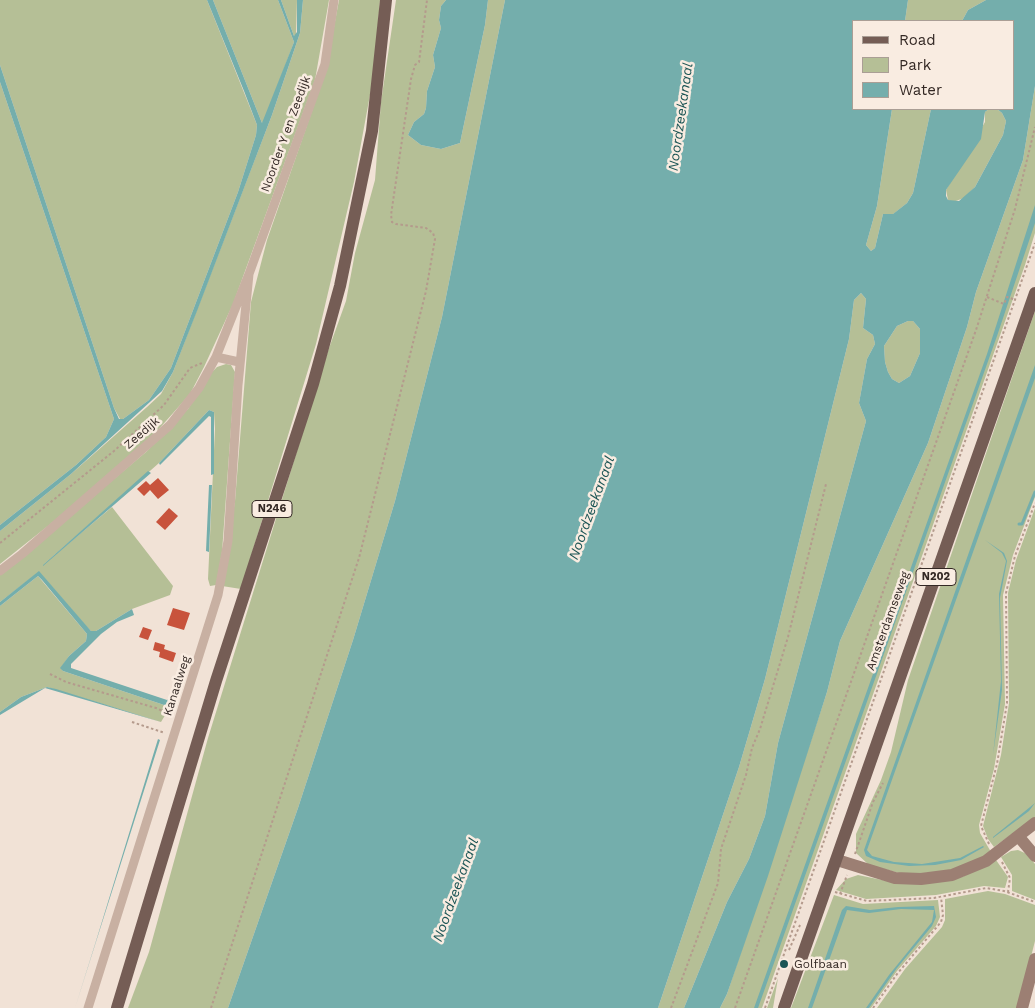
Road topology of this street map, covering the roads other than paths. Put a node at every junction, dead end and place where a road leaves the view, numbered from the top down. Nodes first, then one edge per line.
1 (334, 0) edge
2 (386, 0) edge
3 (249, 274) junction
4 (1035, 293) edge
5 (216, 357) junction
6 (239, 362) junction
7 (0, 571) edge
8 (1035, 823) edge
9 (1018, 837) junction
10 (1035, 856) edge
11 (837, 860) junction
12 (1035, 959) edge
13 (88, 1008) edge
14 (117, 1008) edge
15 (784, 1008) edge
16 (1022, 1008) edge

1 - 3 street, Noorder Y en Zeedijk
2 - 14 main road, N246
3 - 5 street, Zeedijk
3 - 6 street, Kanaalweg
4 - 11 main road, N202
5 - 6 street
5 - 7 street, Zeedijk
6 - 13 street, Kanaalweg
8 - 9 street
9 - 10 street
9 - 11 street
11 - 15 main road, N202
12 - 16 street

